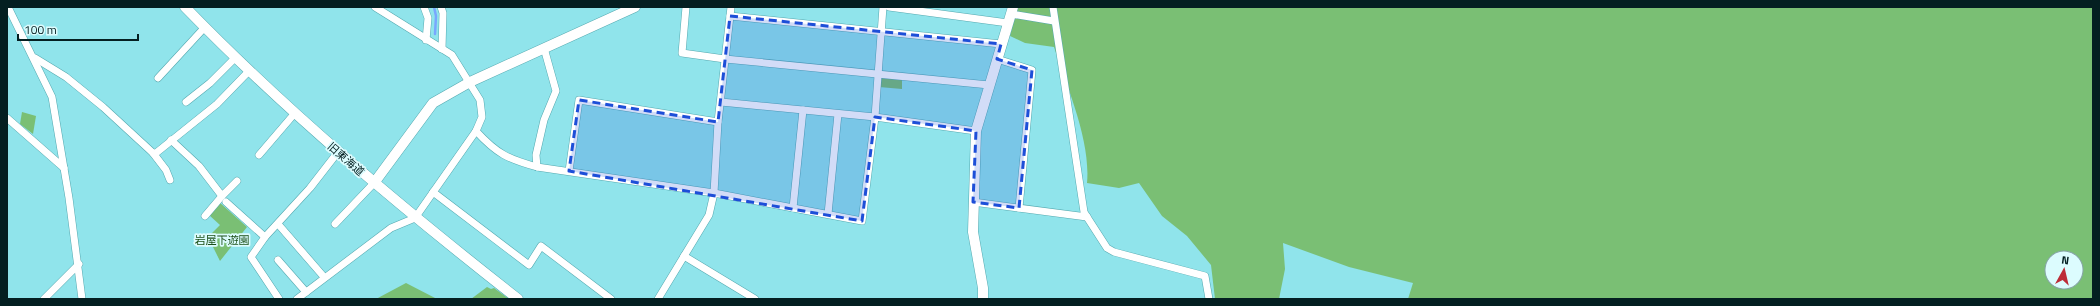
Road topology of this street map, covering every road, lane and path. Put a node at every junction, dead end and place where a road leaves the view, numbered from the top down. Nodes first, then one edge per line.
1 (8, 7) edge
2 (185, 7) edge
3 (375, 7) edge
4 (424, 7) edge
5 (441, 7) edge
6 (635, 7) edge
7 (686, 7) edge
8 (731, 7) edge
9 (883, 7) edge
10 (889, 7) edge
11 (1053, 7) edge
12 (1011, 15) edge
13 (730, 16) junction
14 (1054, 21) junction
15 (204, 27) junction
16 (882, 31) junction
17 (426, 40) junction
18 (1001, 44) junction
19 (544, 48) junction
20 (442, 49) junction
21 (236, 57) junction
22 (35, 58) junction
23 (725, 59) junction
24 (997, 59) junction
25 (250, 70) junction
26 (878, 74) junction
27 (158, 78) dead end
28 (470, 82) junction
29 (989, 85) junction
30 (186, 102) dead end
31 (721, 102) junction
32 (803, 110) junction
33 (295, 113) junction
34 (838, 114) junction
35 (875, 117) junction
36 (7, 118) edge
37 (718, 122) junction
38 (476, 131) junction
39 (976, 131) junction
40 (171, 140) junction
41 (338, 152) junction
42 (153, 153) junction
43 (259, 155) dead end
44 (538, 167) junction
45 (64, 168) junction
46 (569, 171) junction
47 (170, 180) dead end
48 (236, 181) dead end
49 (374, 182) junction
50 (433, 192) junction
51 (714, 193) junction
52 (224, 199) junction
53 (973, 202) junction
54 (793, 208) junction
55 (1019, 208) junction
56 (828, 214) junction
57 (205, 216) dead end
58 (1087, 217) junction
59 (415, 218) junction
60 (278, 224) junction
61 (335, 224) dead end
62 (265, 237) junction
63 (684, 256) junction
64 (278, 260) dead end
65 (79, 264) junction
66 (324, 277) junction
67 (306, 292) junction
68 (44, 299) edge
69 (82, 299) edge
70 (278, 299) edge
71 (297, 299) edge
72 (518, 299) edge
73 (611, 299) edge
74 (658, 299) edge
75 (755, 299) edge
76 (984, 299) edge
77 (1209, 299) edge

1 - 22 street
2 - 15 street, 旧東海道
3 - 17 street
4 - 17 street
5 - 20 street
6 - 19 street
7 - 23 street
8 - 13 street
9 - 16 street
10 - 12 street
11 - 14 street
12 - 14 street
12 - 18 street
13 - 16 street
13 - 23 street
14 - 58 street
15 - 21 street, 旧東海道
15 - 27 street
16 - 18 street
16 - 26 street
17 - 20 street
18 - 24 street
19 - 28 street
19 - 44 street
20 - 28 street
21 - 25 street, 旧東海道
21 - 30 street
22 - 42 street
22 - 45 street
23 - 26 street
23 - 31 street
24 - 29 street
24 - 55 street
25 - 33 street, 旧東海道
25 - 40 street
26 - 29 street
26 - 35 street
28 - 38 street
28 - 49 street
29 - 39 street
31 - 32 street
31 - 37 street
32 - 34 street
32 - 54 street
33 - 41 street, 旧東海道
33 - 43 street
34 - 35 street
34 - 56 street
35 - 39 street
35 - 56 street
36 - 45 street
37 - 46 street
37 - 51 street
38 - 44 street
38 - 50 street
39 - 53 street
40 - 42 street
40 - 52 street
41 - 49 street, 旧東海道
41 - 60 street
42 - 47 street
44 - 46 street
45 - 65 street
46 - 51 street
48 - 52 street
49 - 59 street, 旧東海道
49 - 61 street
50 - 59 street
50 - 73 street
51 - 54 street
51 - 63 street
52 - 57 street
52 - 62 street
53 - 55 street
53 - 76 street
54 - 56 street
55 - 58 street
58 - 77 street
59 - 66 street
59 - 72 street, 旧東海道
60 - 62 street
60 - 66 street
62 - 70 street
63 - 74 street
63 - 75 street
64 - 67 street
65 - 68 street
65 - 69 street
66 - 67 street
67 - 71 street

